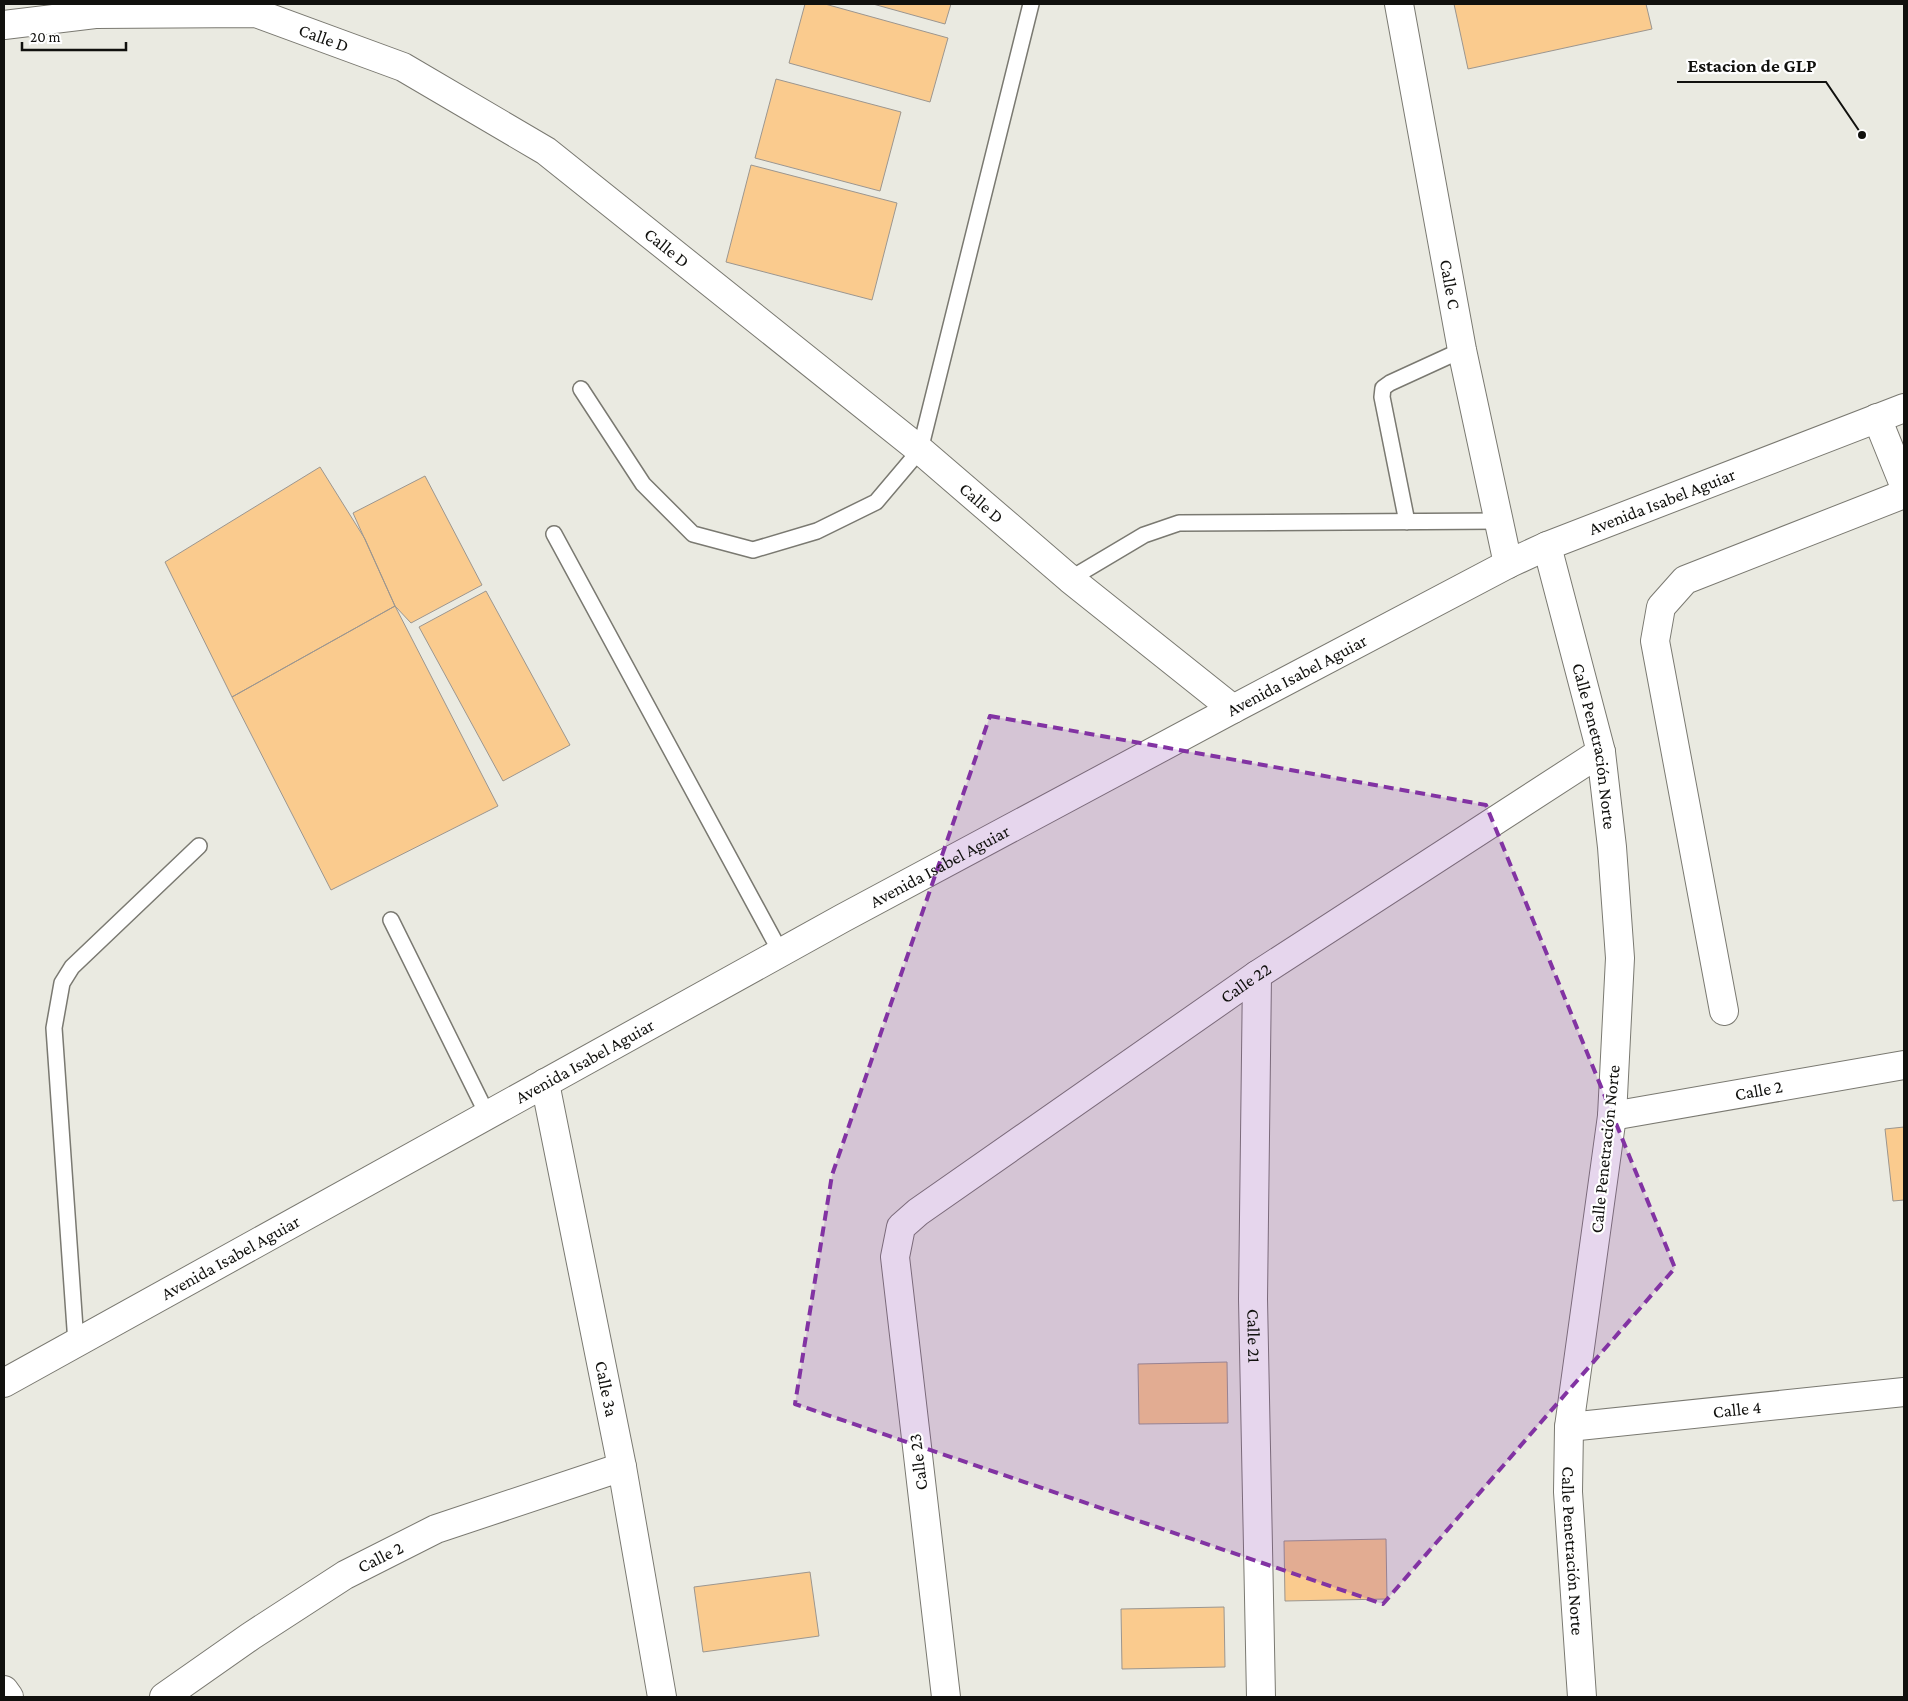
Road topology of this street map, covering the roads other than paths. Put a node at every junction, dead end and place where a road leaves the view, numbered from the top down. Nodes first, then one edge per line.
1 (1031, 4) edge
2 (1399, 4) edge
3 (257, 8) edge
4 (4, 25) edge
5 (1462, 350) junction
6 (581, 389) dead end
7 (1904, 408) edge
8 (1877, 418) junction
9 (920, 450) junction
10 (1904, 485) edge
11 (1904, 494) edge
12 (1407, 522) junction
13 (1499, 522) junction
14 (554, 534) dead end
15 (1546, 546) junction
16 (1508, 564) junction
17 (1070, 578) junction
18 (1233, 709) junction
19 (1601, 752) junction
20 (199, 846) dead end
21 (391, 920) dead end
22 (781, 953) junction
23 (1256, 975) junction
24 (1724, 1011) dead end
25 (1904, 1065) edge
26 (545, 1083) junction
27 (487, 1114) junction
28 (1612, 1116) junction
29 (900, 1227) joint
30 (76, 1343) junction
31 (4, 1383) edge
32 (1904, 1392) edge
33 (1569, 1427) junction
34 (622, 1468) junction
35 (4, 1690) edge
36 (9, 1697) edge
37 (164, 1697) edge
38 (662, 1697) edge
39 (946, 1697) edge
40 (1261, 1697) edge
41 (1582, 1697) edge

1 - 9 lane
2 - 5 street, Calle C
3 - 4 street, Calle D
3 - 9 street, Calle D
5 - 12 lane
5 - 13 street, Calle C
6 - 9 lane
7 - 8 street, Avenida Isabel Aguiar
8 - 10 street
8 - 15 street, Avenida Isabel Aguiar
9 - 17 street, Calle D
11 - 24 street
12 - 13 lane
12 - 17 lane
13 - 16 street, Calle C
14 - 22 lane
15 - 16 street, Avenida Isabel Aguiar
15 - 19 street, Calle Penetración Norte
16 - 18 street, Avenida Isabel Aguiar
17 - 18 street, Calle D
18 - 22 street, Avenida Isabel Aguiar
19 - 23 street, Calle 22
19 - 28 street, Calle Penetración Norte
20 - 30 lane
21 - 27 lane
22 - 26 street, Avenida Isabel Aguiar
23 - 29 street, Calle 22
23 - 40 street, Calle 21
25 - 28 street, Calle 2
26 - 27 street, Avenida Isabel Aguiar
26 - 34 street, Calle 3a
27 - 30 street, Avenida Isabel Aguiar
28 - 33 street, Calle Penetración Norte
29 - 39 street, Calle 23
30 - 31 street, Avenida Isabel Aguiar
32 - 33 street, Calle 4
33 - 41 street, Calle Penetración Norte
34 - 37 street, Calle 2
34 - 38 street, Calle 3a
35 - 36 street

